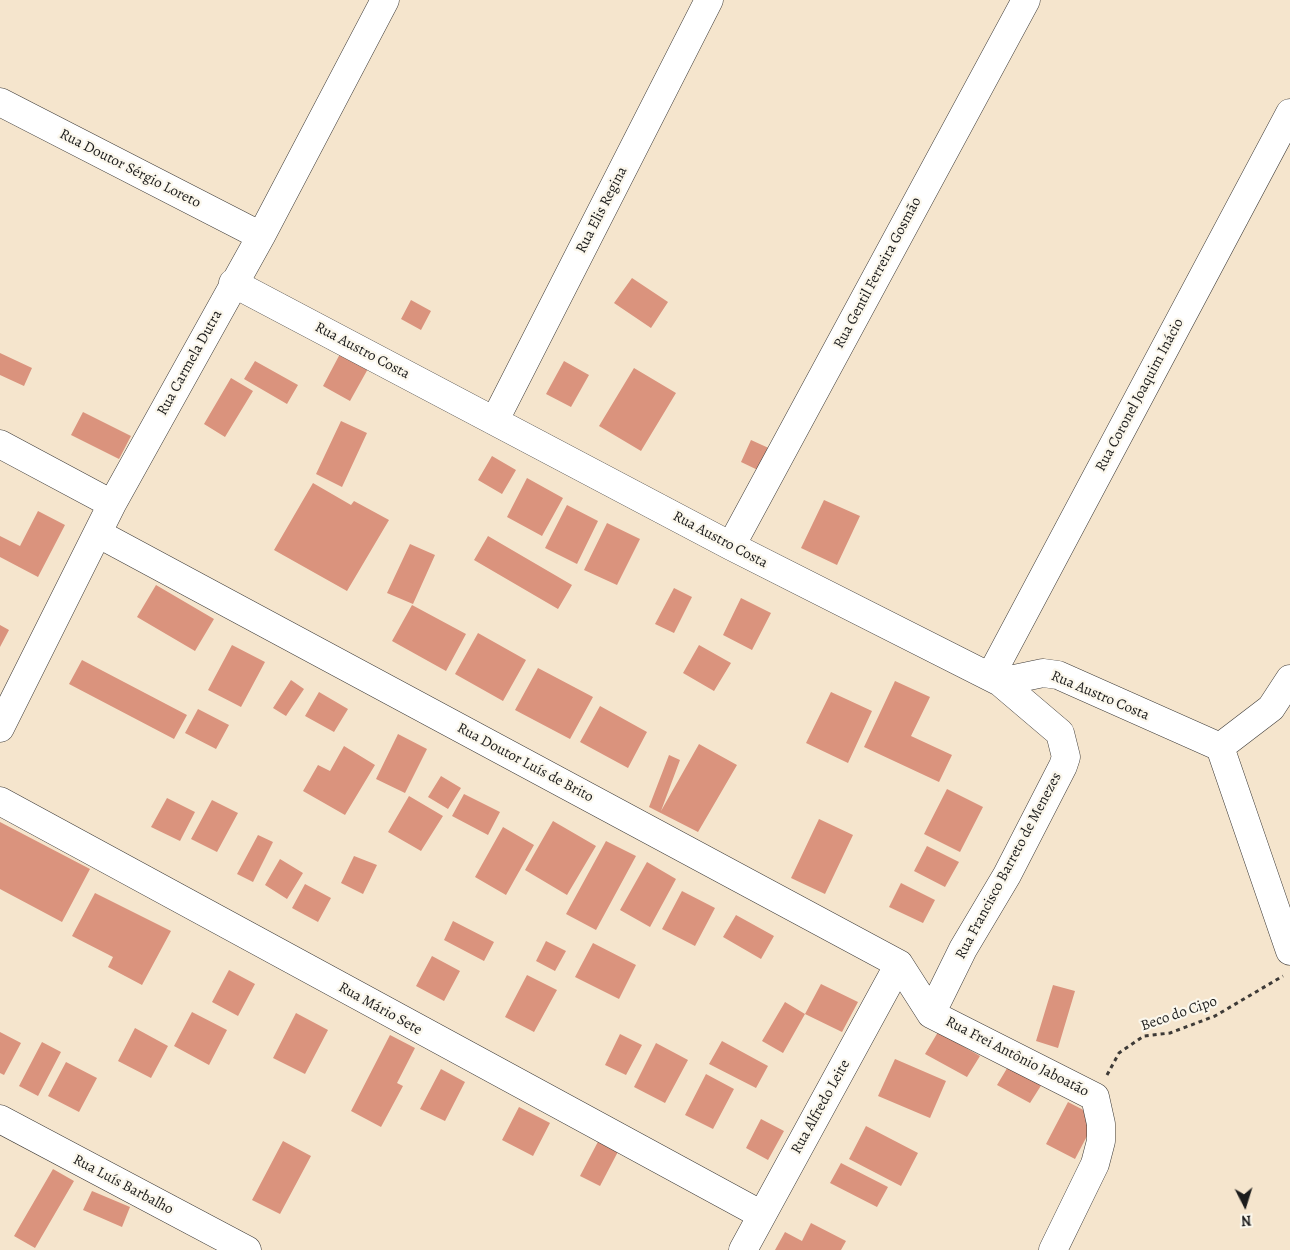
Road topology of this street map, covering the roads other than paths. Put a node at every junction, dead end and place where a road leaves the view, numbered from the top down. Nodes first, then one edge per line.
1 (385, 0) edge
2 (709, 0) edge
3 (1026, 0) edge
4 (0, 102) edge
5 (1290, 112) edge
6 (261, 236) junction
7 (234, 284) junction
8 (495, 420) junction
9 (0, 444) edge
10 (112, 504) junction
11 (99, 534) junction
12 (731, 546) junction
13 (1290, 679) edge
14 (995, 680) junction
15 (0, 728) edge
16 (1220, 747) junction
17 (0, 801) edge
18 (1290, 951) edge
19 (899, 964) junction
20 (932, 1014) junction
21 (0, 1119) edge
22 (762, 1215) junction
23 (247, 1250) edge
24 (743, 1250) edge
25 (1053, 1250) edge

1 - 6 street, Rua Carmela Dutra
2 - 8 street, Rua Elis Regina
3 - 12 street, Rua Gentil Ferreira Gosmão
4 - 6 street, Rua Doutor Sérgio Loreto
5 - 14 street, Rua Coronel Joaquim Inácio
6 - 7 street, Rua Carmela Dutra
7 - 8 street, Rua Austro Costa
7 - 10 street, Rua Carmela Dutra
8 - 12 street, Rua Austro Costa
9 - 10 street
10 - 11 street, Rua Carmela Dutra
11 - 15 street, Rua Carmela Dutra
11 - 19 street, Rua Doutor Luís de Brito
12 - 14 street, Rua Austro Costa
13 - 16 street
14 - 16 street, Rua Austro Costa
14 - 20 street, Rua Francisco Barreto de Menezes
16 - 18 street
17 - 22 street, Rua Mário Sete
19 - 20 street, Rua Doutor Luís de Brito
19 - 22 street, Rua Alfredo Leite
20 - 25 street, Rua Frei Antônio Jaboatão
21 - 23 street, Rua Luís Barbalho
22 - 24 street, Rua Alfredo Leite

